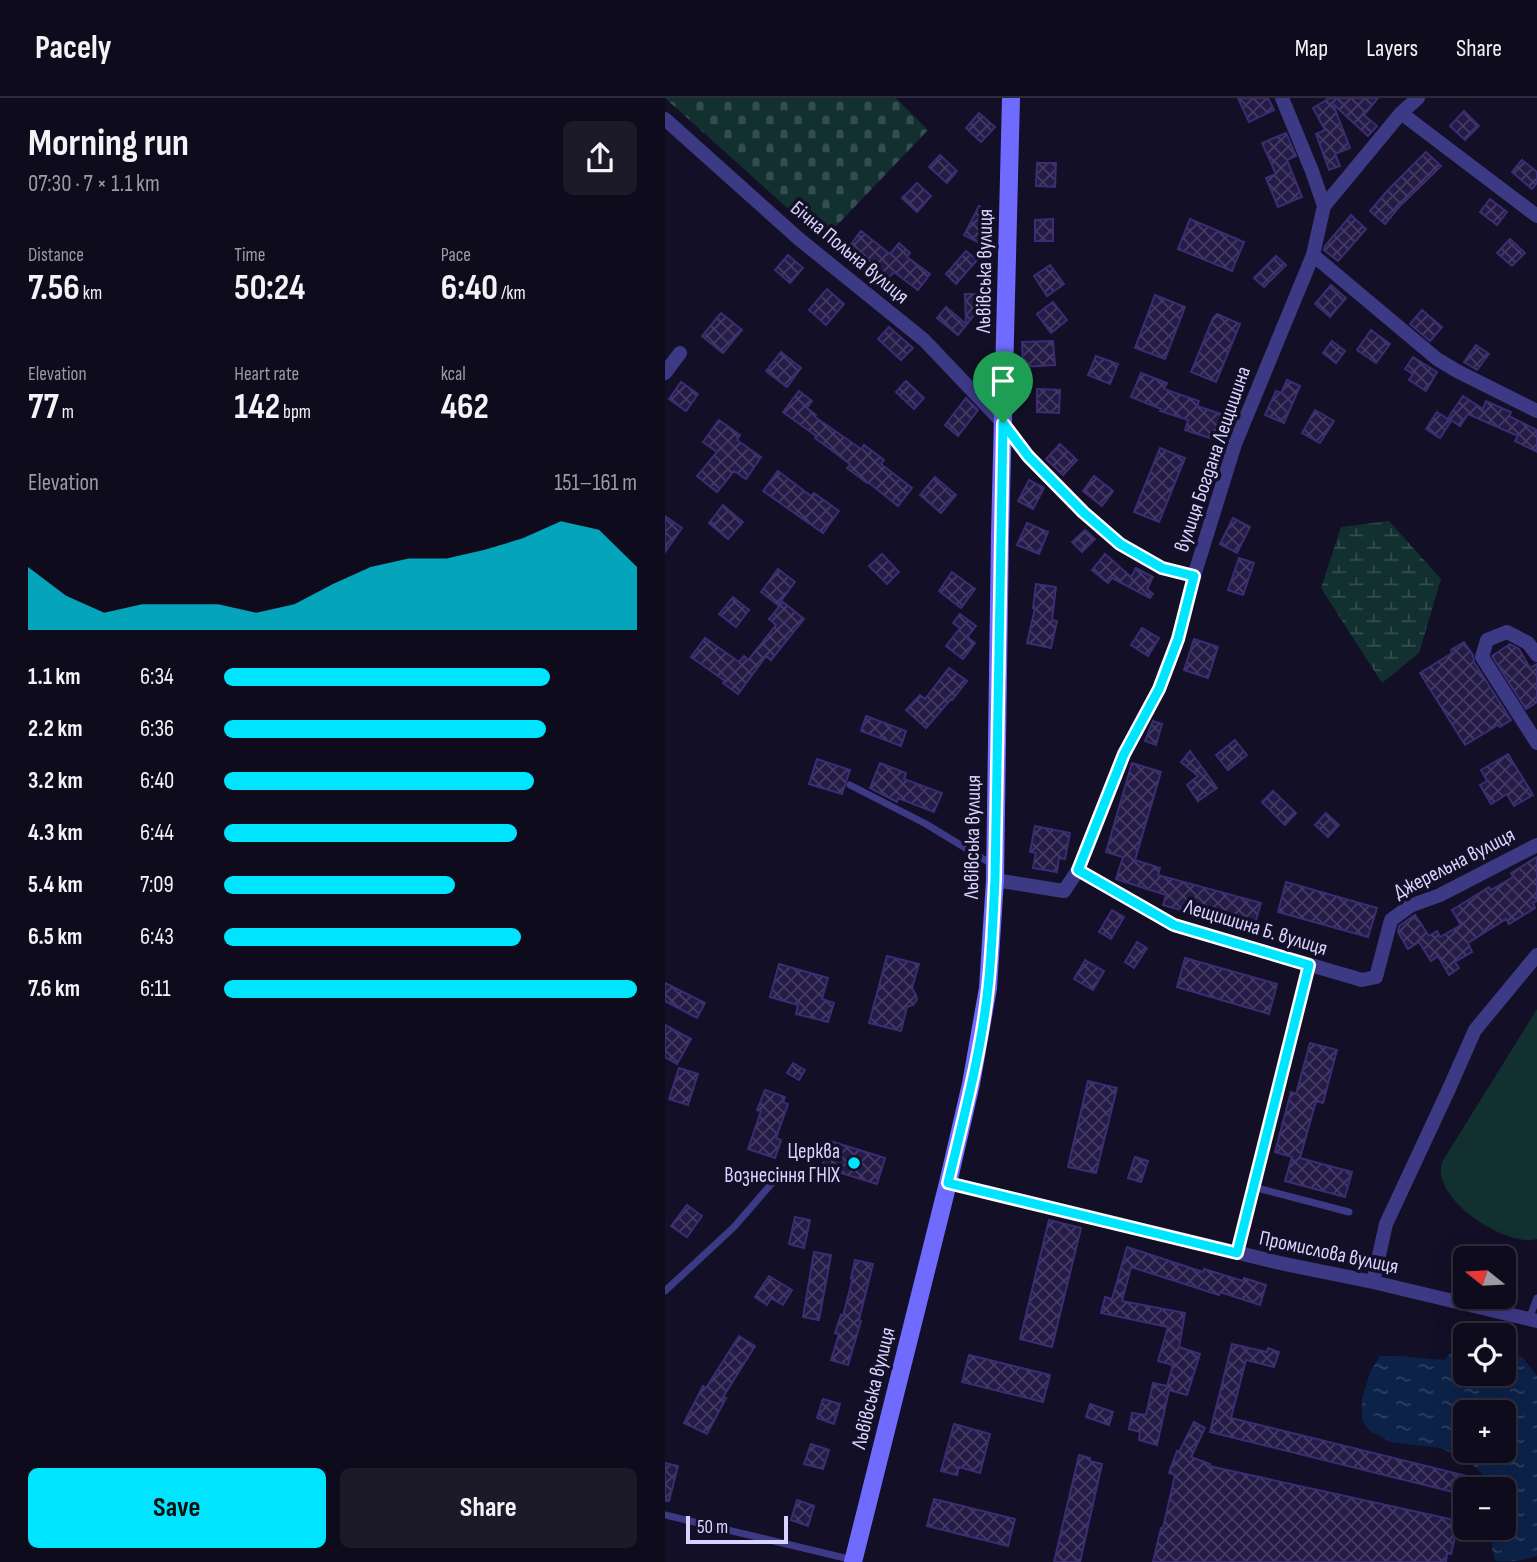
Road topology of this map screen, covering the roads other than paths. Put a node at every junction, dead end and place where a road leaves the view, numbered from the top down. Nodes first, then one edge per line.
1 (1011, 98) edge
2 (1282, 98) edge
3 (1418, 98) edge
4 (1401, 113) junction
5 (665, 119) edge
6 (1324, 206) junction
7 (1537, 216) edge
8 (1313, 255) junction
9 (680, 353) dead end
10 (665, 373) edge
11 (1537, 411) edge
12 (1003, 423) junction
13 (1194, 576) junction
14 (1537, 656) edge
15 (1531, 723) edge
16 (1537, 743) edge
17 (850, 785) dead end
18 (1537, 845) edge
19 (1078, 870) junction
20 (995, 873) junction
21 (1391, 920) joint
22 (1537, 955) edge
23 (1309, 965) junction
24 (779, 1175) dead end
25 (948, 1183) junction
26 (1253, 1187) junction
27 (1349, 1212) dead end
28 (1237, 1253) junction
29 (1373, 1282) junction
30 (665, 1290) edge
31 (1537, 1298) edge
32 (1533, 1320) edge
33 (665, 1516) edge
34 (853, 1561) edge

1 - 12 main road, Львівська вулиця
2 - 6 street
3 - 4 street
4 - 6 street
4 - 7 street
5 - 12 street, Бічна Польна вулиця
6 - 8 street, вулиця Богдана Лещишина
8 - 11 street
8 - 13 street, вулиця Богдана Лещишина
9 - 10 street
12 - 13 street
12 - 20 main road, Львівська вулиця
13 - 19 street, вулиця Богдана Лещишина
14 - 15 street
15 - 16 street
17 - 20 lane
18 - 21 street, Джерельна вулиця
19 - 20 street
19 - 23 street, Лещишина Б. вулиця
20 - 25 main road, Львівська вулиця
21 - 23 street, Лещишина Б. вулиця
22 - 29 street
23 - 26 lane
24 - 30 lane
25 - 28 street, Промислова вулиця
25 - 34 main road, Львівська вулиця
26 - 27 lane
26 - 28 lane
28 - 29 street, Промислова вулиця
29 - 32 street, Промислова вулиця
31 - 32 lane
33 - 34 lane

